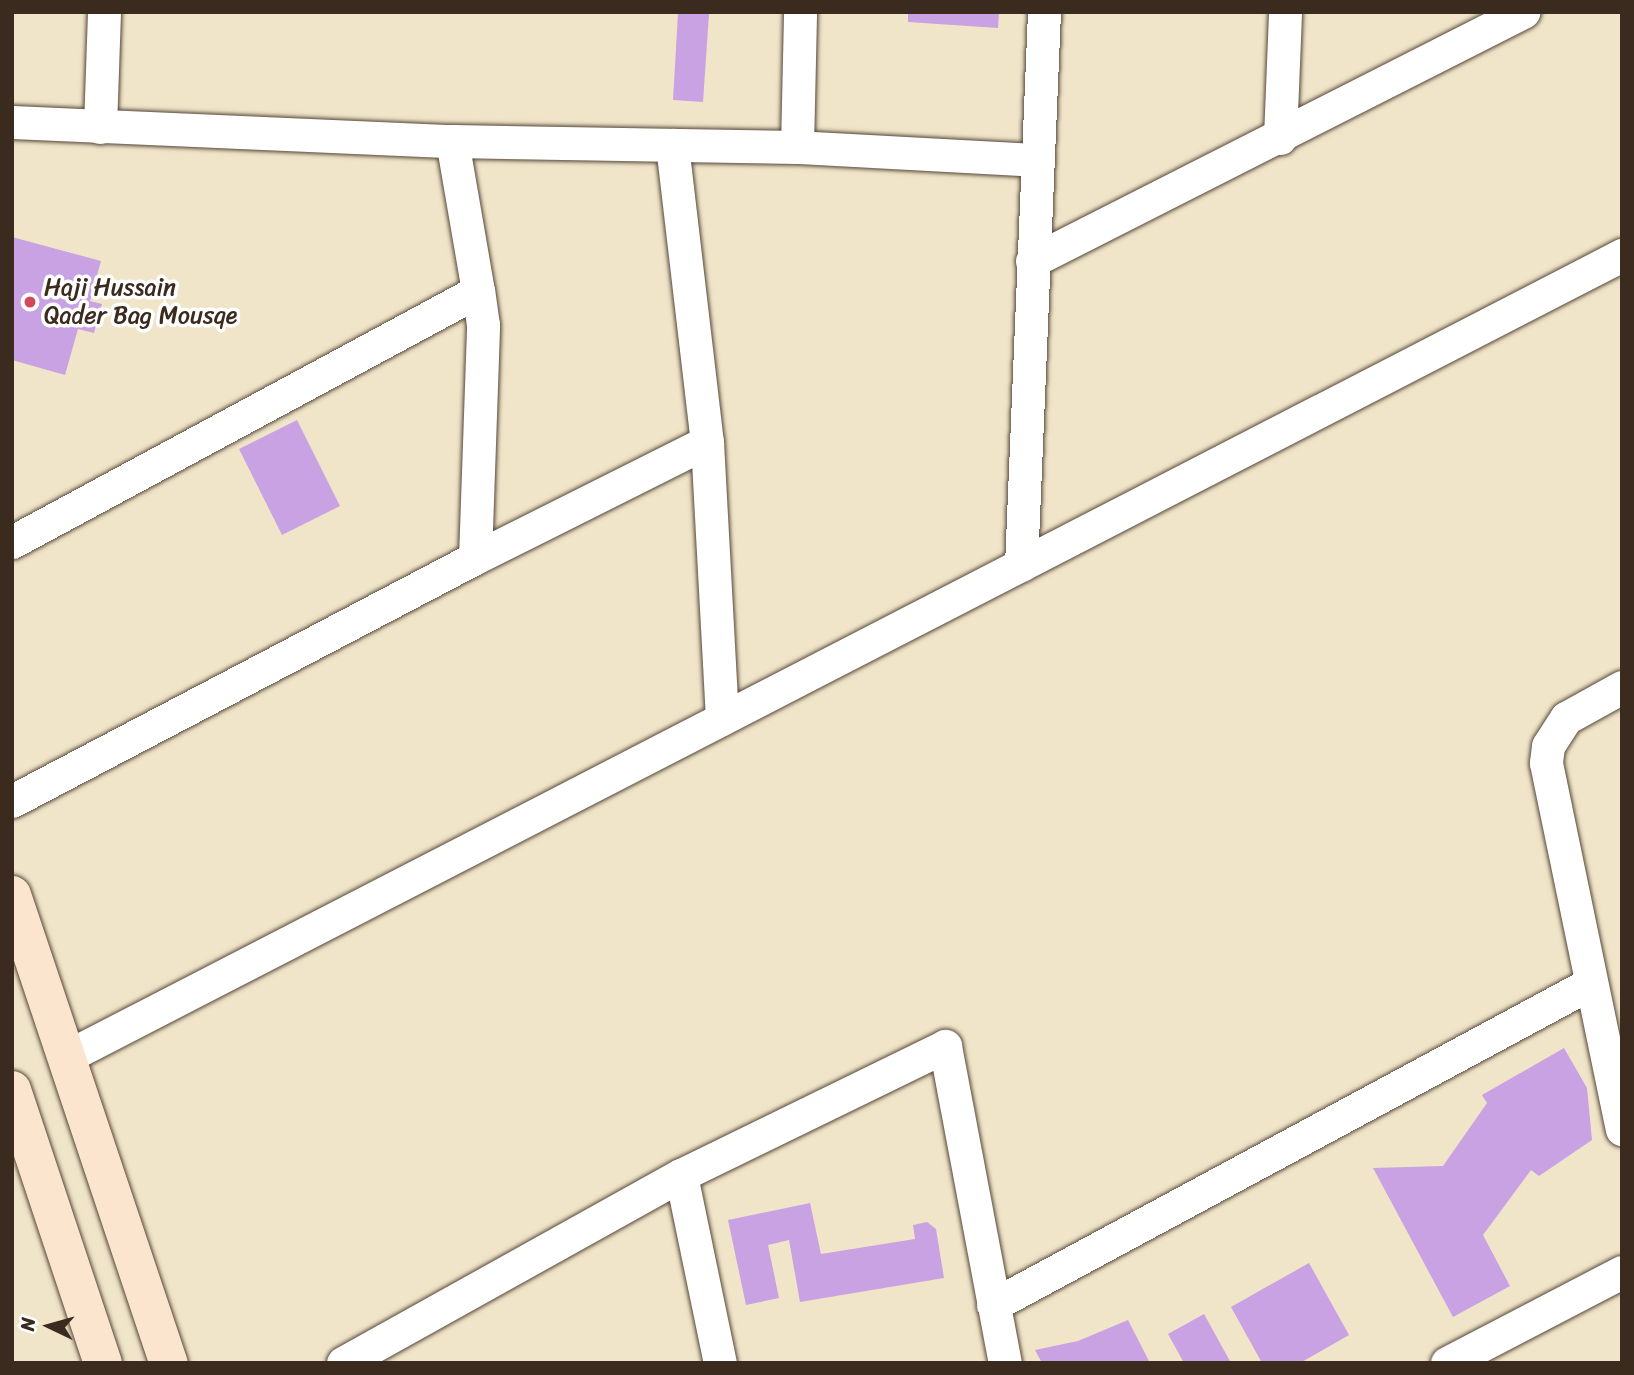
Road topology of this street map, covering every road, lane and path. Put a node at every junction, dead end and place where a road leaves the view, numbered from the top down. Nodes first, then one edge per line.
1 (104, 12) edge
2 (800, 12) edge
3 (1044, 12) edge
4 (1285, 12) edge
5 (1522, 12) edge
6 (12, 122) edge
7 (100, 127) junction
8 (1280, 138) junction
9 (452, 141) junction
10 (672, 145) junction
11 (797, 147) junction
12 (1037, 160) junction
13 (1622, 255) edge
14 (1032, 261) junction
15 (478, 291) junction
16 (707, 442) junction
17 (12, 542) edge
18 (475, 558) junction
19 (1021, 565) junction
20 (1622, 687) edge
21 (722, 719) junction
22 (12, 801) edge
23 (12, 895) edge
24 (1591, 983) junction
25 (66, 1057) junction
26 (12, 1090) edge
27 (1622, 1129) edge
28 (681, 1175) junction
29 (1622, 1272) edge
30 (993, 1305) junction
31 (103, 1363) edge
32 (169, 1363) edge
33 (343, 1363) edge
34 (720, 1363) edge
35 (1005, 1363) edge
36 (1447, 1363) edge

1 - 7 street
2 - 11 street
3 - 12 street
4 - 8 street
5 - 8 street
6 - 7 street
7 - 9 street
8 - 14 street
9 - 10 street
9 - 15 street
10 - 11 street
10 - 16 street
11 - 12 street
12 - 14 street
13 - 19 street
14 - 19 street
15 - 17 street
15 - 18 street
16 - 18 street
16 - 21 street
18 - 22 street
19 - 21 street
20 - 24 street
21 - 25 street
23 - 25 street
24 - 27 street
24 - 30 street
25 - 32 street
26 - 31 street
28 - 30 street
28 - 33 street
28 - 34 street
29 - 36 street
30 - 35 street

